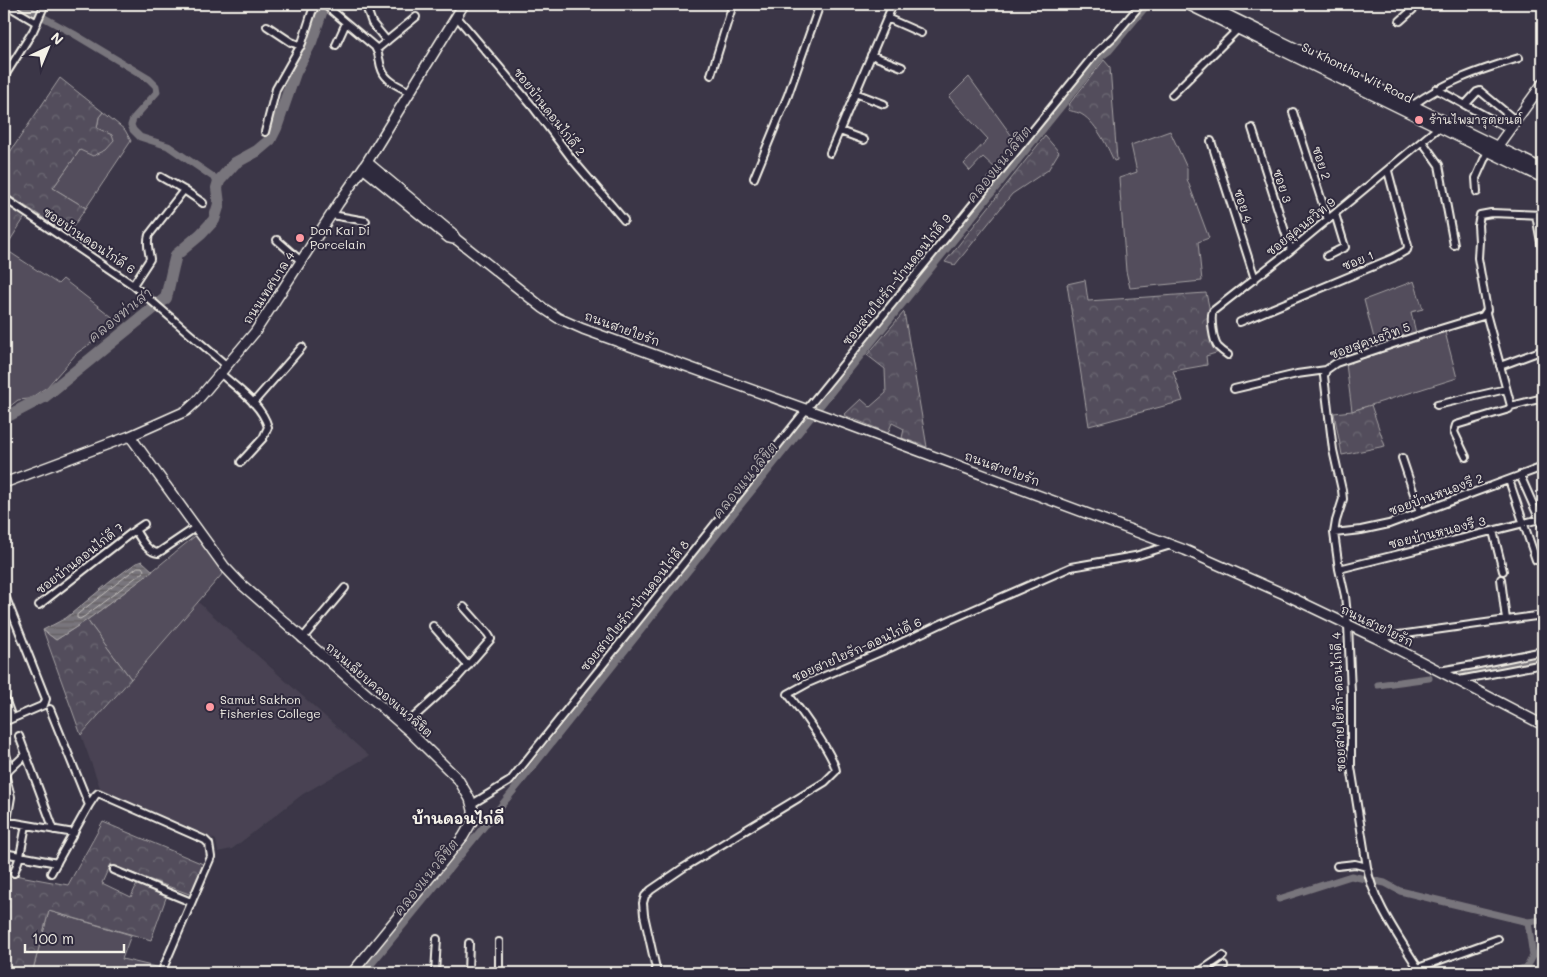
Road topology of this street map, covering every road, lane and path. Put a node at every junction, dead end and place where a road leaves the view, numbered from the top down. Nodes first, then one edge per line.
1 (5, 4) edge
2 (45, 4) edge
3 (317, 4) edge
4 (464, 4) edge
5 (732, 4) edge
6 (820, 4) edge
7 (893, 4) edge
8 (1141, 4) edge
9 (1187, 4) edge
10 (1206, 4) edge
11 (1419, 4) edge
12 (325, 5) edge
13 (366, 6) dead end
14 (457, 17) junction
15 (39, 18) junction
16 (416, 18) dead end
17 (887, 18) junction
18 (1400, 21) dead end
19 (346, 23) junction
20 (267, 26) dead end
21 (1238, 29) junction
22 (921, 33) dead end
23 (387, 41) junction
24 (336, 45) dead end
25 (301, 46) junction
26 (377, 50) junction
27 (871, 54) junction
28 (1519, 58) dead end
29 (902, 67) dead end
30 (711, 75) dead end
31 (4, 77) edge
32 (1543, 83) edge
33 (1436, 89) junction
34 (410, 92) junction
35 (855, 93) junction
36 (1172, 95) dead end
37 (884, 104) dead end
38 (1412, 105) junction
39 (1465, 105) junction
40 (1293, 112) dead end
41 (1515, 120) junction
42 (1439, 127) junction
43 (1252, 128) dead end
44 (1509, 129) junction
45 (840, 131) junction
46 (265, 132) dead end
47 (864, 140) dead end
48 (1211, 141) dead end
49 (1422, 142) junction
50 (376, 148) junction
51 (1492, 150) junction
52 (830, 153) dead end
53 (365, 165) junction
54 (1543, 169) edge
55 (1388, 171) junction
56 (161, 177) dead end
57 (380, 177) junction
58 (754, 178) dead end
59 (1543, 178) edge
60 (352, 184) junction
61 (184, 190) junction
62 (1477, 192) dead end
63 (4, 198) edge
64 (203, 203) dead end
65 (1335, 214) junction
66 (332, 215) junction
67 (1540, 215) edge
68 (624, 220) dead end
69 (1328, 220) junction
70 (366, 221) dead end
71 (277, 240) dead end
72 (1454, 245) dead end
73 (1291, 250) junction
74 (1543, 253) edge
75 (1327, 256) dead end
76 (301, 261) junction
77 (1254, 279) junction
78 (134, 285) junction
79 (1486, 313) junction
80 (1240, 322) dead end
81 (302, 347) dead end
82 (1543, 350) edge
83 (1228, 355) dead end
84 (1500, 366) junction
85 (224, 370) junction
86 (1326, 370) junction
87 (1234, 389) dead end
88 (1506, 389) junction
89 (1543, 398) edge
90 (253, 403) junction
91 (1437, 405) dead end
92 (1511, 406) junction
93 (808, 410) junction
94 (130, 436) junction
95 (1466, 457) dead end
96 (1402, 458) dead end
97 (241, 462) dead end
98 (1543, 467) edge
99 (1520, 476) junction
100 (1509, 480) junction
101 (4, 482) edge
102 (1420, 512) junction
103 (1540, 519) junction
104 (1523, 522) junction
105 (144, 524) dead end
106 (1543, 527) edge
107 (195, 528) junction
108 (135, 530) junction
109 (1493, 531) junction
110 (1334, 533) junction
111 (1170, 545) junction
112 (1536, 560) dead end
113 (1339, 569) junction
114 (1503, 571) dead end
115 (1501, 579) dead end
116 (345, 588) dead end
117 (4, 593) edge
118 (39, 605) dead end
119 (464, 607) dead end
120 (1543, 615) edge
121 (1506, 620) junction
122 (1348, 625) junction
123 (433, 626) dead end
124 (1376, 638) junction
125 (302, 639) junction
126 (1543, 651) edge
127 (1543, 664) edge
128 (468, 666) junction
129 (1439, 670) junction
130 (1459, 680) junction
131 (4, 696) edge
132 (50, 709) dead end
133 (12, 718) junction
134 (4, 722) edge
135 (1543, 725) edge
136 (403, 727) junction
137 (19, 736) dead end
138 (4, 748) edge
139 (26, 754) junction
140 (10, 768) junction
141 (4, 774) edge
142 (472, 804) junction
143 (89, 805) junction
144 (6, 821) edge
145 (26, 825) junction
146 (54, 830) junction
147 (74, 833) junction
148 (4, 853) edge
149 (20, 856) junction
150 (57, 863) junction
151 (1337, 866) dead end
152 (1367, 867) junction
153 (113, 870) dead end
154 (14, 873) dead end
155 (52, 873) dead end
156 (191, 902) junction
157 (437, 939) dead end
158 (1498, 940) dead end
159 (500, 942) dead end
160 (469, 943) dead end
161 (1223, 956) dead end
162 (1224, 966) dead end
163 (1418, 971) edge
164 (161, 973) edge
165 (352, 973) edge
166 (435, 973) edge
167 (468, 973) edge
168 (499, 973) edge
169 (658, 973) edge
170 (1198, 973) edge
171 (1215, 973) edge

1 - 15 street
2 - 15 street
3 - 25 street
4 - 14 street, ถนนเทศบาล 4
5 - 30 street
6 - 58 street
7 - 17 street
8 - 93 street, ซอยสายใยรัก-บ้านดอนไก่ดี 9
9 - 21 street, Su Khontha Wit Road
10 - 38 street, Su Khontha Wit Road
11 - 18 street
12 - 19 street
13 - 23 street
14 - 34 street, ถนนเทศบาล 4
14 - 68 street, ซอยบัานดอนไก่ดี 2
15 - 31 street
16 - 23 street
17 - 22 street
17 - 27 street
19 - 24 street
19 - 26 street
20 - 25 street
21 - 36 street
21 - 42 street, Su Khontha Wit Road
23 - 26 street
25 - 46 street
26 - 34 street
27 - 29 street
27 - 35 street
28 - 33 street
32 - 41 street
33 - 38 street
33 - 39 street
34 - 50 street, ถนนเทศบาล 4
35 - 37 street
35 - 45 street
38 - 51 street, Su Khontha Wit Road
39 - 41 street
39 - 44 street
40 - 69 street, ซอย 2
41 - 44 street
42 - 49 street, ซอยสุคนธวิท 9
42 - 51 street, Su Khontha Wit Road
43 - 73 street, ซอย 3
44 - 51 street
45 - 47 street
45 - 52 street
48 - 77 street, ซอย 4
49 - 55 street, ซอยสุคนธวิท 9
49 - 72 street
50 - 53 street, ถนนเทศบาล 4
50 - 57 street
51 - 54 street, Su Khontha Wit Road
51 - 59 street, Su Khontha Wit Road
51 - 62 street
53 - 57 street, ถนนสายใยรัก
53 - 60 street, ถนนเทศบาล 4
55 - 65 street, ซอยสุคนธวิท 9
55 - 80 street, ซอย 1
56 - 61 street
57 - 60 street
57 - 93 street, ถนนสายใยรัก
60 - 66 street, ถนนเทศบาล 4
61 - 64 street
61 - 78 street
63 - 78 street, ซอยบ้านดอนไก่ดี 6
65 - 69 street, ซอยสุคนธวิท 9
65 - 75 street
66 - 70 street
66 - 76 street, ถนนเทศบาล 4
67 - 74 street
67 - 79 street
69 - 73 street, ซอยสุคนธวิท 9
71 - 76 street
73 - 77 street, ซอยสุคนธวิท 9
76 - 85 street, ถนนเทศบาล 4
77 - 83 street, ซอยสุคนธวิท 9
78 - 85 street, ซอยบ้านดอนไก่ดี 6
79 - 84 street
79 - 86 street, ซอยสุคนธวิท 5
81 - 90 street
82 - 84 street
84 - 88 street
85 - 90 street, ซอยบ้านดอนไก่ดี 6
85 - 94 street, ถนนเทศบาล 4
86 - 87 street
86 - 110 street, ซอยสุคนธวิท 5
88 - 91 street
88 - 92 street
89 - 92 street
90 - 97 street, ซอยบ้านดอนไก่ดี 6
92 - 95 street
93 - 111 street, ถนนสายใยรัก
93 - 142 street, ซอยสายใยรัก-บ้านดอนไก่ดี 8
94 - 101 street, ถนนเทศบาล 4
94 - 107 street, ถนนเลียบคลองแนวลิขิต
96 - 102 street
98 - 99 street, ซอยบ้านหนองรี 2
99 - 100 street, ซอยบ้านหนองรี 2
99 - 103 street
100 - 102 street, ซอยบ้านหนองรี 2
100 - 104 street
102 - 110 street, ซอยบ้านหนองรี 2
103 - 104 street, ซอยบ้านหนองรี 3
103 - 106 street
104 - 109 street, ซอยบ้านหนองรี 3
104 - 112 street
105 - 108 street, ซอยบ้านดอนไก่ดี 7
107 - 108 street, ซอยบ้านดอนไก่ดี 7
107 - 125 street, ถนนเลียบคลองแนวลิขิต
108 - 118 street, ซอยบ้านดอนไก่ดี 7
109 - 113 street, ซอยบ้านหนองรี 3
109 - 114 street
110 - 113 street, ซอยสุคนธวิท 5
111 - 122 street, ถนนสายใยรัก
111 - 169 street, ซอยสายใยรัก-ดอนไก่ดี 6
113 - 122 street, ซอยสุคนธวิท 5
115 - 121 street
116 - 125 street
117 - 133 street
119 - 128 street
120 - 121 street
121 - 124 street
122 - 124 street, ถนนสายใยรัก
122 - 152 street, ซอยสายใยรัก-ดอนไก่ดี 4
123 - 128 street
124 - 129 street, ถนนสายใยรัก
125 - 136 street, ถนนเลียบคลองแนวลิขิต
126 - 129 street
127 - 130 street
128 - 136 street
129 - 130 street, ถนนสายใยรัก
130 - 135 street, ถนนสายใยรัก
131 - 133 street
132 - 143 street
133 - 134 street
136 - 142 street, ถนนเลียบคลองแนวลิขิต
137 - 139 street
138 - 140 street
139 - 140 street
139 - 146 street
140 - 141 street
141 - 144 street
142 - 165 street
143 - 147 street
143 - 156 street
144 - 145 street
145 - 146 street
145 - 149 street
146 - 147 street
147 - 150 street
148 - 149 street
149 - 150 street
149 - 154 street
150 - 155 street
151 - 152 street
152 - 163 street, ซอยสายใยรัก-ดอนไก่ดี 4
153 - 156 street
156 - 164 street
157 - 166 street
158 - 163 street
159 - 168 street
160 - 167 street
161 - 170 street
162 - 171 street

